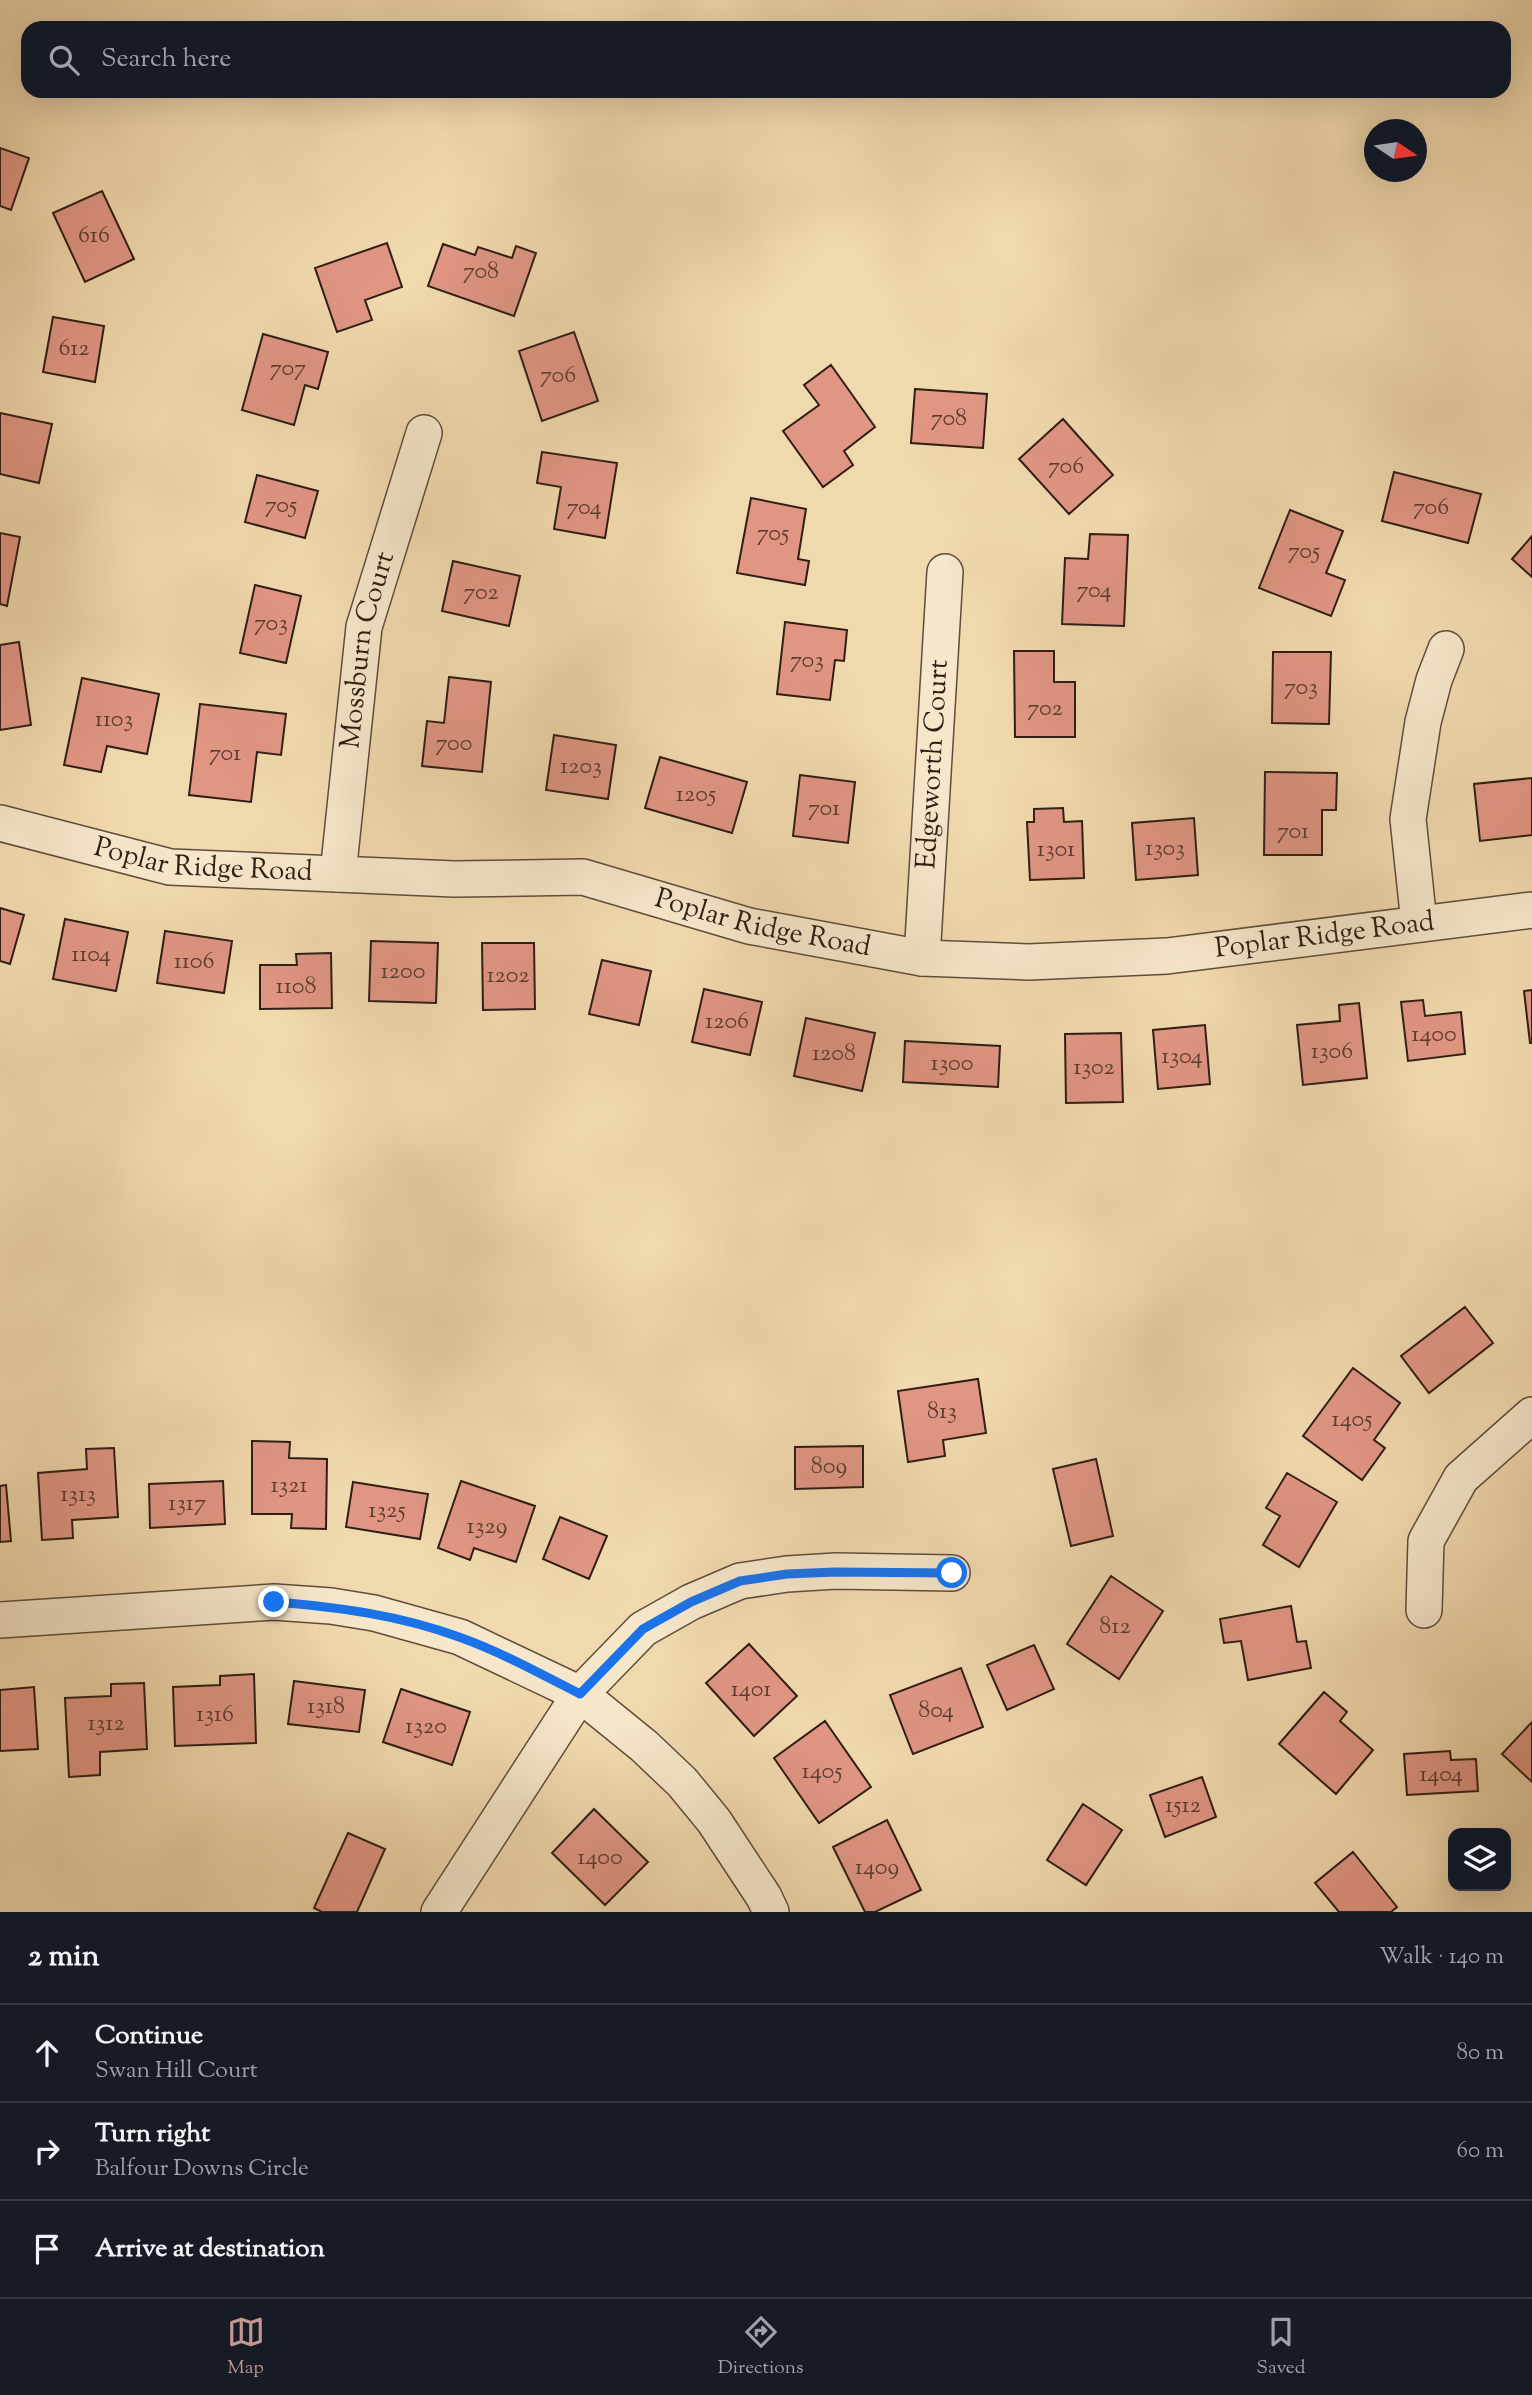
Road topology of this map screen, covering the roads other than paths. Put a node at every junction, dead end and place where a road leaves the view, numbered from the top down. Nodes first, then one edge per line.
1 (424, 433) dead end
2 (945, 572) dead end
3 (1446, 649) dead end
4 (0, 823) edge
5 (338, 874) junction
6 (1532, 910) edge
7 (1419, 923) junction
8 (922, 958) junction
9 (1532, 1415) edge
10 (952, 1573) dead end
11 (1424, 1610) dead end
12 (0, 1620) edge
13 (580, 1694) junction
14 (439, 1912) edge
15 (771, 1912) edge

1 - 5 street, Mossburn Court
2 - 8 street, Edgeworth Court
3 - 7 street
4 - 5 street, Poplar Ridge Road
5 - 8 street, Poplar Ridge Road
6 - 7 street, Poplar Ridge Road
7 - 8 street, Poplar Ridge Road
9 - 11 street
10 - 13 street
12 - 13 street
13 - 14 street
13 - 15 street

